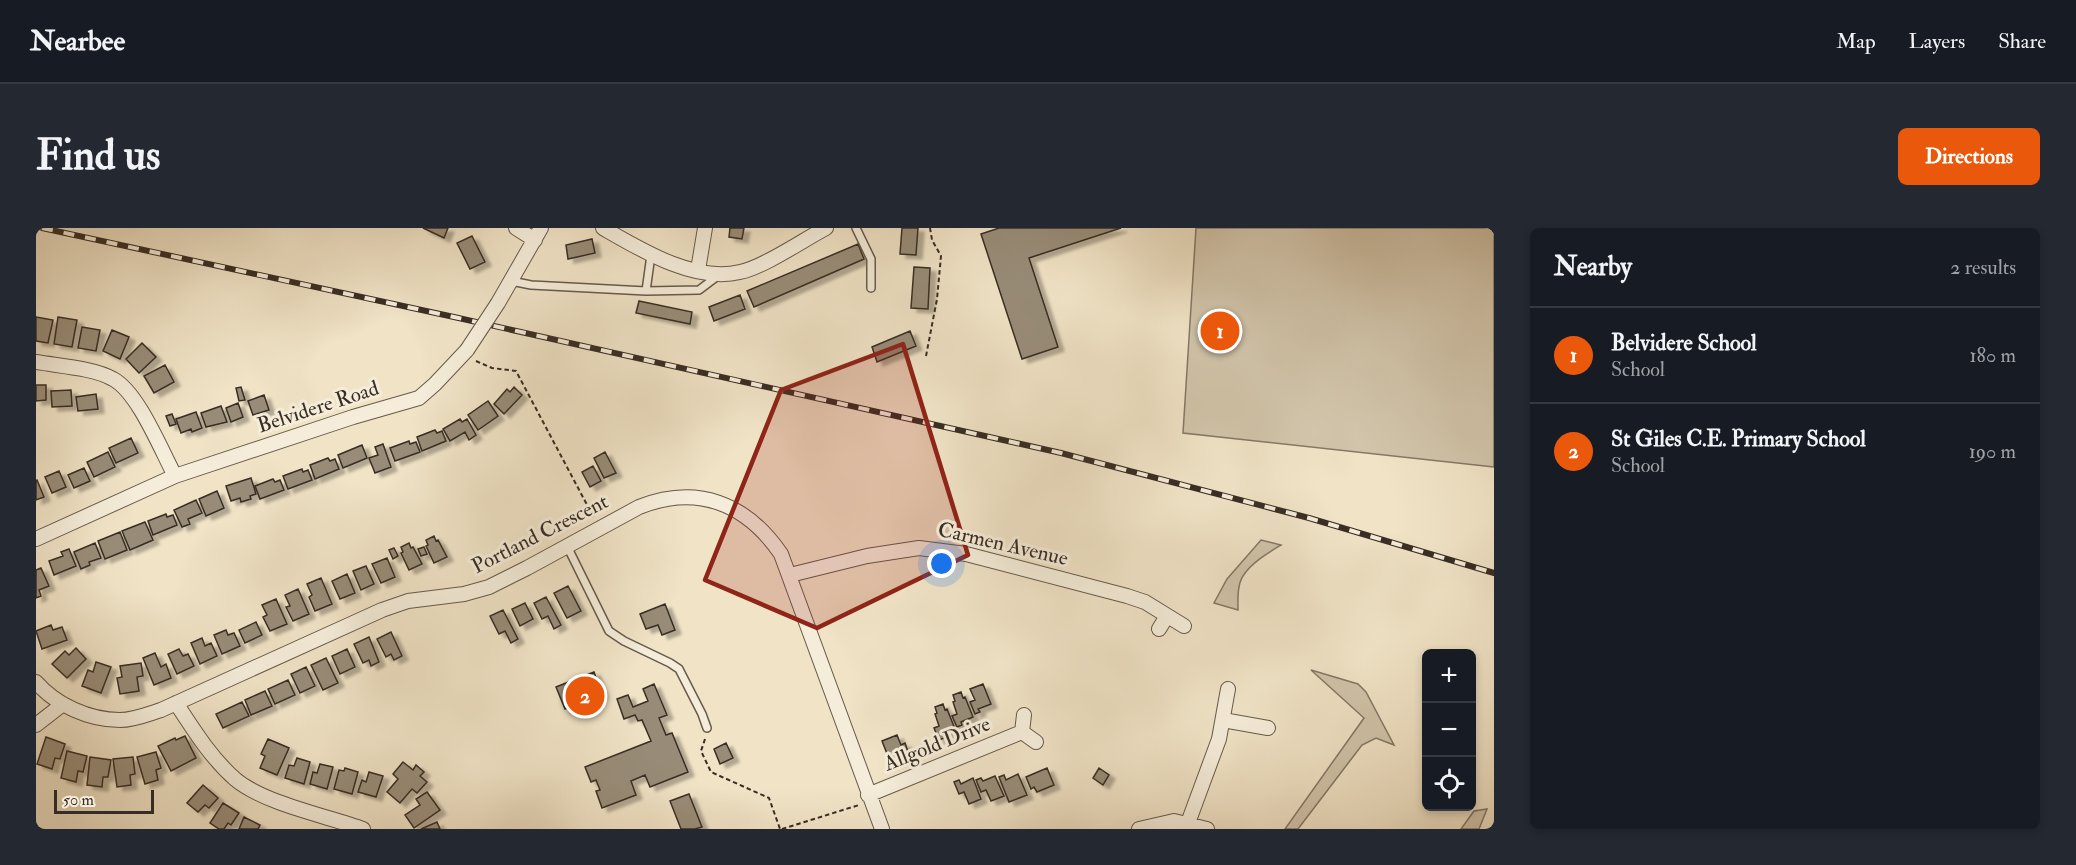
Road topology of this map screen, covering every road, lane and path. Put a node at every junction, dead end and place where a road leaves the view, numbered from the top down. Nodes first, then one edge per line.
1 (516, 228) edge
2 (603, 228) edge
3 (705, 228) edge
4 (856, 228) edge
5 (930, 228) edge
6 (819, 230) edge
7 (538, 234) edge
8 (651, 255) junction
9 (698, 270) junction
10 (719, 274) junction
11 (511, 281) junction
12 (871, 288) dead end
13 (646, 291) junction
14 (464, 352) junction
15 (926, 356) dead end
16 (36, 362) edge
17 (175, 476) junction
18 (600, 528) junction
19 (36, 539) edge
20 (567, 546) junction
21 (790, 575) junction
22 (1167, 616) junction
23 (1184, 626) dead end
24 (1160, 629) dead end
25 (36, 682) edge
26 (1228, 689) dead end
27 (176, 703) junction
28 (63, 704) junction
29 (1024, 715) dead end
30 (1223, 720) junction
31 (36, 725) edge
32 (707, 728) joint
33 (1268, 728) dead end
34 (1022, 732) junction
35 (1036, 742) dead end
36 (869, 798) junction
37 (1188, 823) junction
38 (363, 829) edge
39 (781, 829) edge
40 (882, 829) edge
41 (1139, 829) edge
42 (1207, 829) edge

1 - 7 street
2 - 8 street
3 - 9 street
4 - 12 lane
5 - 15 path
6 - 10 street
7 - 11 street, Belvidere Road
8 - 9 street
8 - 13 lane
9 - 10 street
10 - 13 lane
11 - 13 lane
11 - 14 street, Belvidere Road, bridge
14 - 17 street, Belvidere Road
14 - 18 path
16 - 17 street
17 - 19 street, Belvidere Road
18 - 20 street, Portland Crescent
18 - 21 street, Portland Crescent
20 - 27 street, Portland Crescent
20 - 32 lane
21 - 22 street, Carmen Avenue
21 - 36 street, Portland Crescent
22 - 23 street, Carmen Avenue
22 - 24 street
25 - 28 street, Portland Crescent
26 - 30 street
27 - 28 street, Portland Crescent
27 - 38 street
28 - 31 street
29 - 34 street, Allgold Drive
30 - 33 street
30 - 37 street
32 - 39 path
34 - 35 street, Allgold Drive
34 - 36 street, Allgold Drive
36 - 39 path
36 - 40 street, Portland Crescent
37 - 41 street
37 - 42 street

